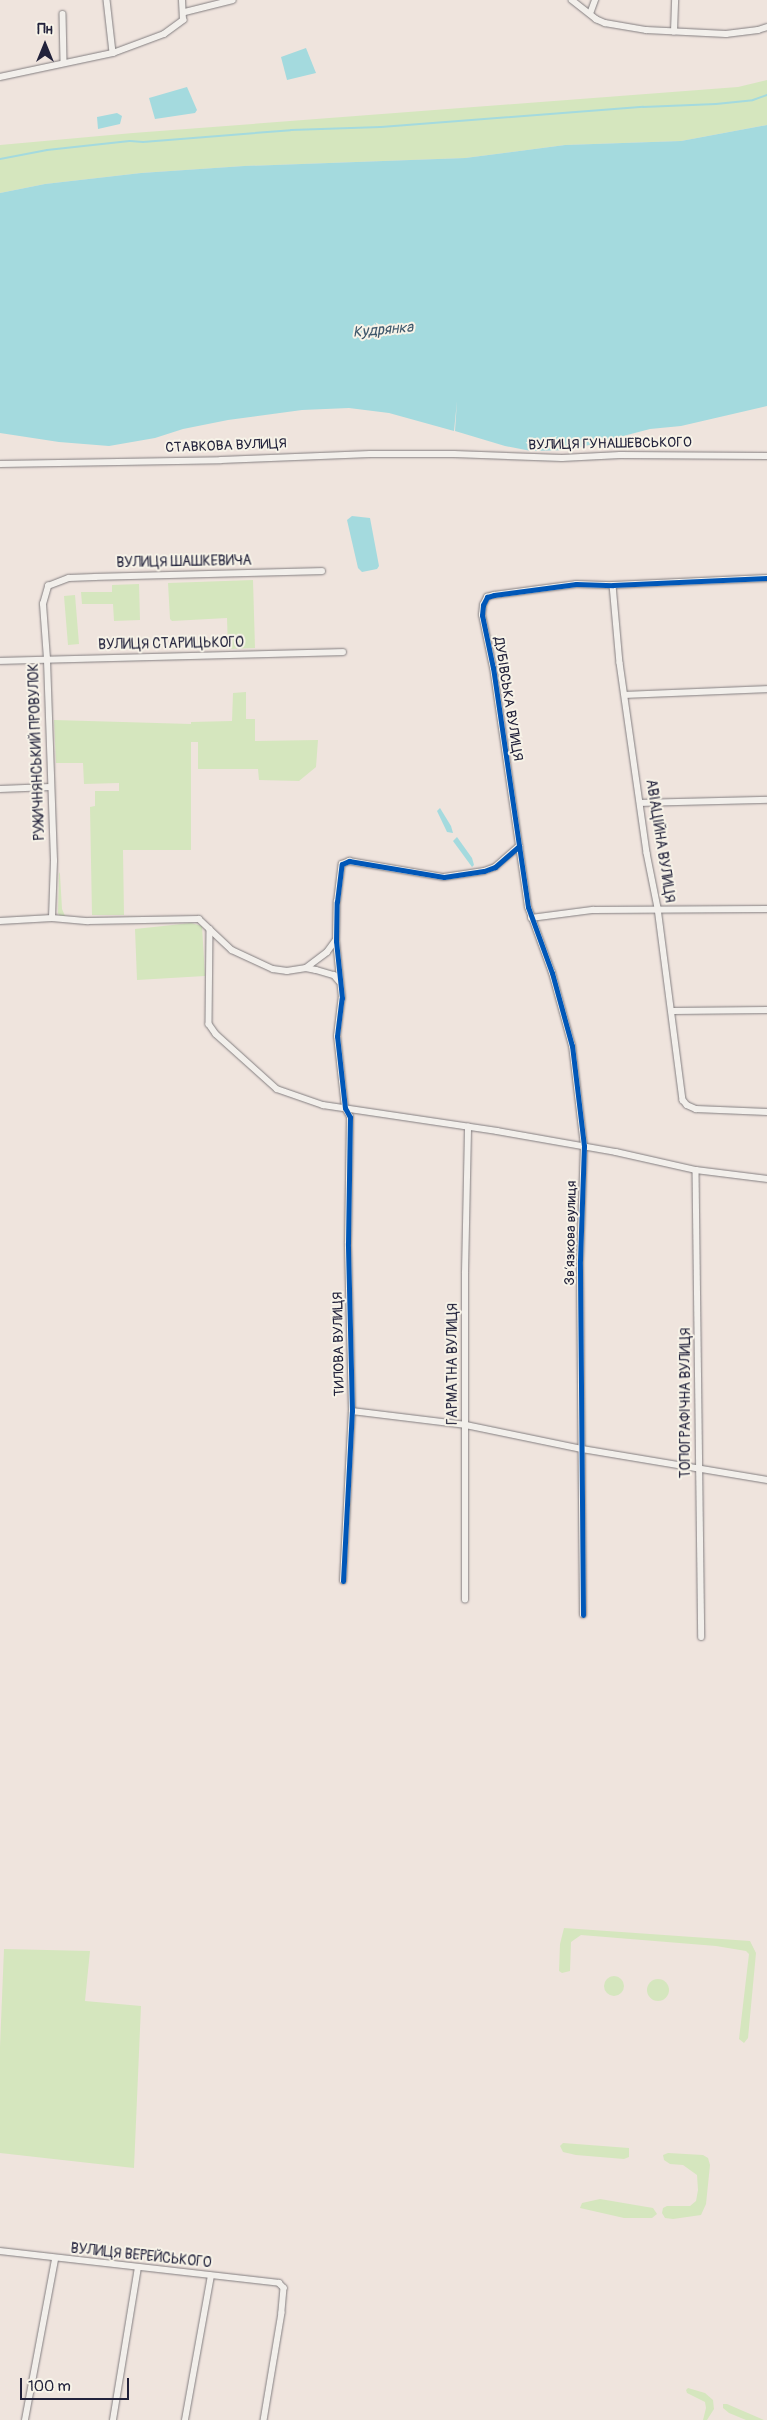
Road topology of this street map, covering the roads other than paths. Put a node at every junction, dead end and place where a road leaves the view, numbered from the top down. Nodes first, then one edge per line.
1 (107, 0) edge
2 (182, 0) edge
3 (233, 0) edge
4 (572, 0) edge
5 (595, 0) edge
6 (675, 0) edge
7 (184, 12) junction
8 (63, 14) dead end
9 (590, 14) junction
10 (767, 27) edge
11 (674, 32) junction
12 (113, 53) junction
13 (64, 62) junction
14 (0, 78) edge
15 (454, 454) joint
16 (767, 456) edge
17 (0, 464) edge
18 (322, 571) dead end
19 (767, 578) edge
20 (613, 585) junction
21 (48, 586) joint
22 (343, 652) dead end
23 (47, 659) junction
24 (0, 661) edge
25 (767, 688) edge
26 (626, 695) junction
27 (50, 787) junction
28 (0, 789) edge
29 (767, 800) edge
30 (640, 803) junction
31 (519, 846) junction
32 (522, 860) joint
33 (658, 908) junction
34 (767, 909) edge
35 (52, 918) junction
36 (531, 918) junction
37 (0, 921) edge
38 (210, 929) junction
39 (336, 941) junction
40 (306, 968) junction
41 (339, 981) junction
42 (767, 1010) edge
43 (673, 1011) junction
44 (345, 1108) junction
45 (767, 1112) edge
46 (468, 1127) junction
47 (584, 1146) junction
48 (696, 1170) junction
49 (767, 1179) edge
50 (352, 1411) junction
51 (466, 1426) junction
52 (582, 1449) junction
53 (698, 1470) junction
54 (767, 1480) edge
55 (343, 1581) dead end
56 (465, 1600) dead end
57 (584, 1615) dead end
58 (702, 1637) dead end
59 (0, 2251) edge
60 (55, 2259) junction
61 (138, 2268) junction
62 (211, 2276) junction
63 (25, 2420) edge
64 (113, 2420) edge
65 (186, 2420) edge
66 (264, 2420) edge

1 - 12 street
2 - 7 street
3 - 7 street
4 - 9 street
5 - 9 street
6 - 11 street
7 - 12 street
8 - 13 street
9 - 11 street
10 - 11 street
12 - 13 street
13 - 14 street
15 - 16 street, ВУЛИЦЯ ГУНАШЕВСЬКОГО
15 - 17 street, СТАВКОВА ВУЛИЦЯ
18 - 21 street, ВУЛИЦЯ ШАШКЕВИЧА
19 - 20 street, ДУБІВСЬКА ВУЛИЦЯ
20 - 26 street, АВІАЦІЙНА ВУЛИЦЯ
20 - 31 street, ДУБІВСЬКА ВУЛИЦЯ
21 - 23 street, РУЖИЧНЯНСЬКИЙ ПРОВУЛОК
22 - 23 street, ВУЛИЦЯ СТАРИЦЬКОГО
23 - 24 street, ВУЛИЦЯ СТАРИЦЬКОГО
23 - 27 street, РУЖИЧНЯНСЬКИЙ ПРОВУЛОК
25 - 26 street
26 - 30 street, АВІАЦІЙНА ВУЛИЦЯ
27 - 28 street
27 - 35 street, РУЖИЧНЯНСЬКИЙ ПРОВУЛОК
29 - 30 street
30 - 33 street, АВІАЦІЙНА ВУЛИЦЯ
31 - 32 street, ДУБІВСЬКА ВУЛИЦЯ
31 - 39 street, ТИЛОВА ВУЛИЦЯ
32 - 36 street, Звʼязкова вулиця
33 - 34 street
33 - 36 street
33 - 43 street, АВІАЦІЙНА ВУЛИЦЯ
35 - 37 street
35 - 38 street
36 - 47 street, Звʼязкова вулиця
38 - 40 street
38 - 44 street
39 - 40 street
39 - 41 street, ТИЛОВА ВУЛИЦЯ
40 - 41 street
41 - 44 street, ТИЛОВА ВУЛИЦЯ
42 - 43 street
43 - 45 street, АВІАЦІЙНА ВУЛИЦЯ
44 - 46 street
44 - 50 street, ТИЛОВА ВУЛИЦЯ
46 - 47 street
46 - 51 street, ГАРМАТНА ВУЛИЦЯ
47 - 48 street
47 - 52 street, Звʼязкова вулиця
48 - 49 street
48 - 53 street, ТОПОГРАФІЧНА ВУЛИЦЯ
50 - 51 street
50 - 55 street, ТИЛОВА ВУЛИЦЯ
51 - 52 street
51 - 56 street, ГАРМАТНА ВУЛИЦЯ
52 - 53 street
52 - 57 street, Звʼязкова вулиця
53 - 54 street
53 - 58 street, ТОПОГРАФІЧНА ВУЛИЦЯ
59 - 60 street, ВУЛИЦЯ ВЕРЕЙСЬКОГО
60 - 61 street, ВУЛИЦЯ ВЕРЕЙСЬКОГО
60 - 63 street
61 - 62 street, ВУЛИЦЯ ВЕРЕЙСЬКОГО
61 - 64 street
62 - 65 street
62 - 66 street, ВУЛИЦЯ ВЕРЕЙСЬКОГО

